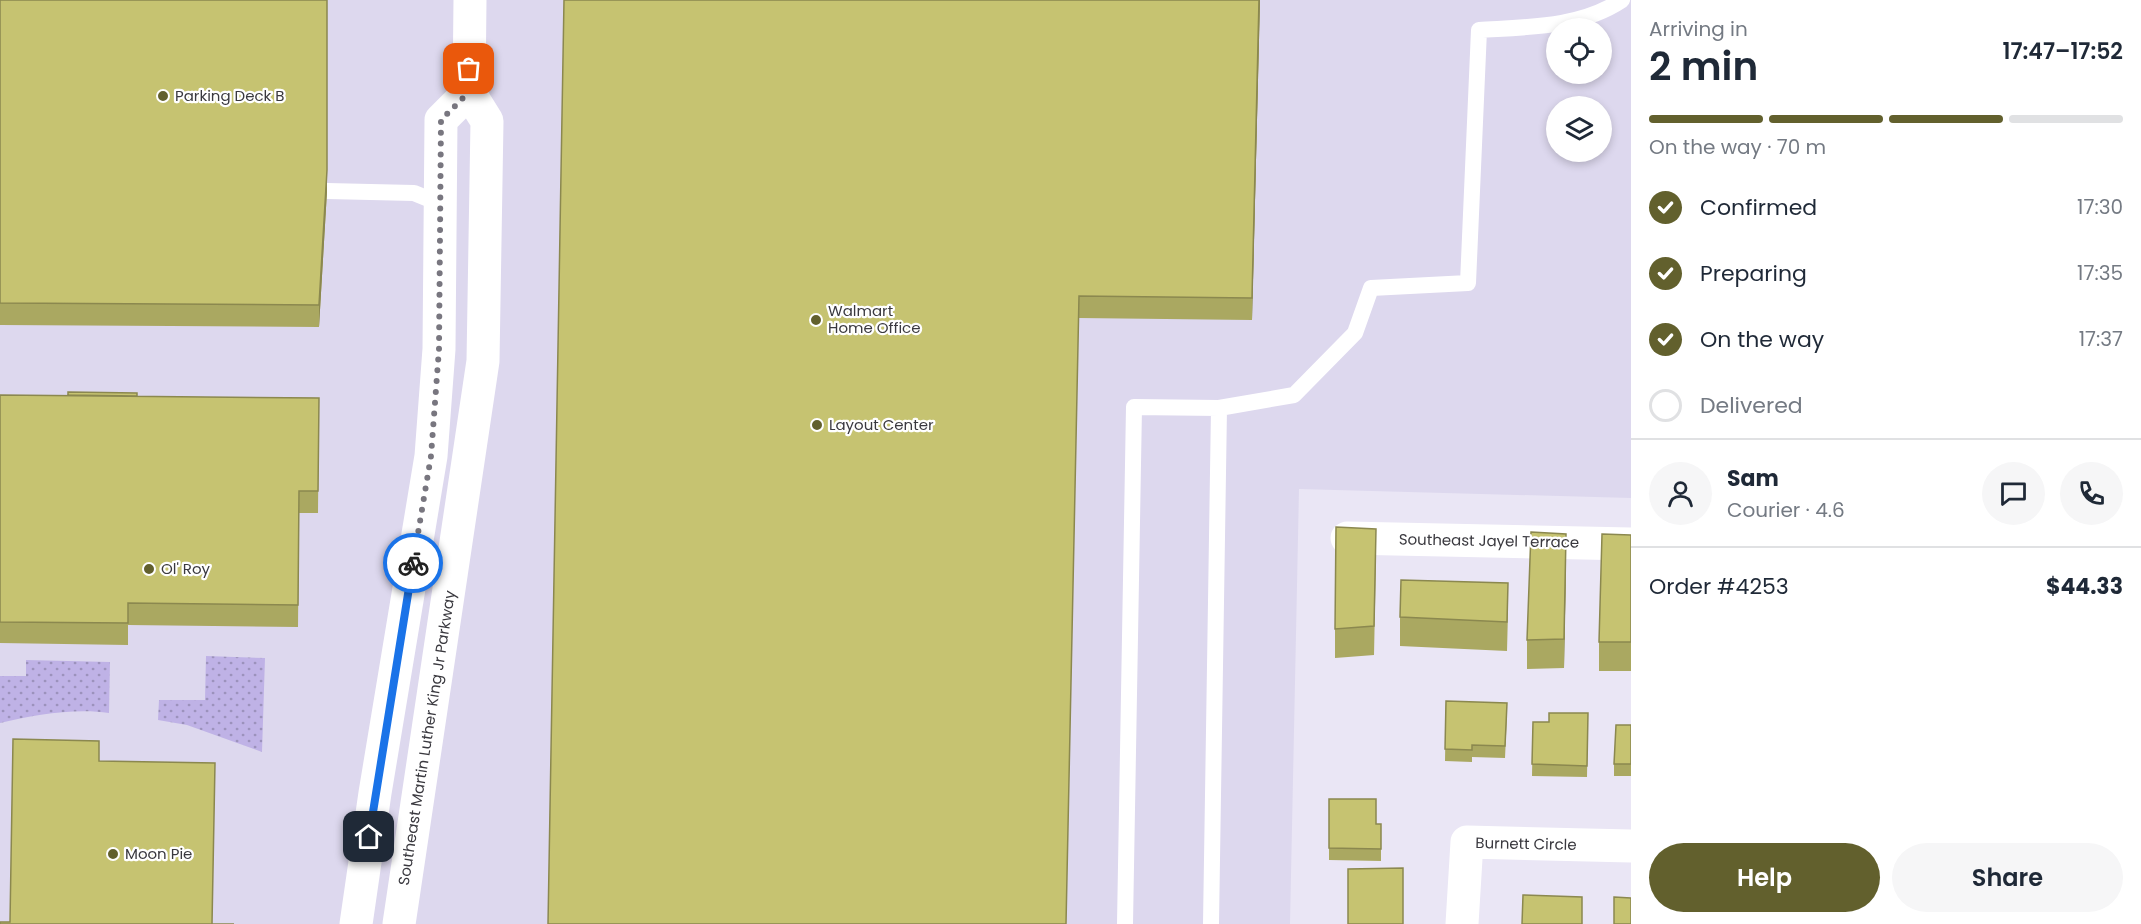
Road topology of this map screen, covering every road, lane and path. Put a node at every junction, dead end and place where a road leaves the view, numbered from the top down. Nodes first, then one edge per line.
1 (470, 0) edge
2 (1622, 0) edge
3 (469, 92) junction
4 (327, 191) edge
5 (441, 204) junction
6 (1219, 408) junction
7 (1347, 538) edge
8 (1631, 544) edge
9 (1631, 846) edge
10 (356, 924) edge
11 (399, 924) edge
12 (1125, 924) edge
13 (1210, 924) edge
14 (1462, 924) edge

1 - 3 street
2 - 6 lane
3 - 5 street
3 - 11 street, Southeast Martin Luther King Jr Parkway
4 - 5 lane
5 - 10 street
6 - 12 lane
6 - 13 lane
7 - 8 street, Southeast Jayel Terrace
9 - 14 street, Burnett Circle

